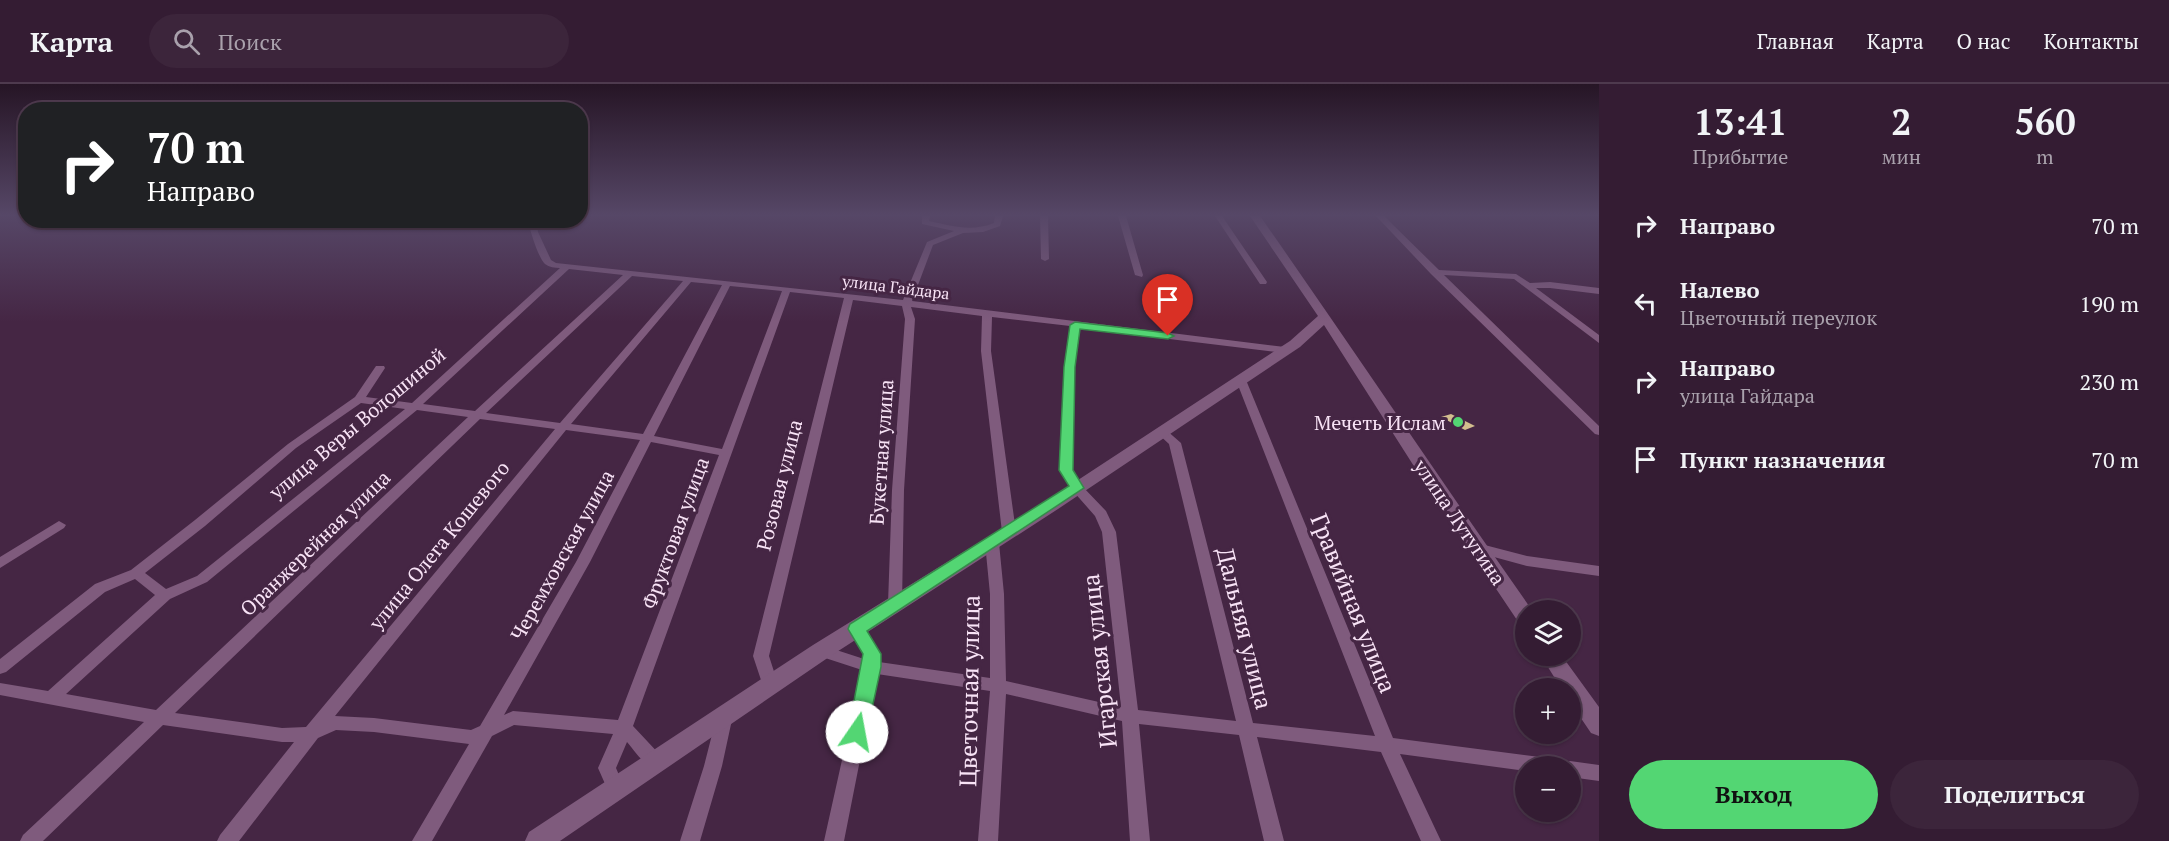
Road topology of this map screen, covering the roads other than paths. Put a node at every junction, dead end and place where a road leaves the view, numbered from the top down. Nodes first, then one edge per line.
1 (543, 251) edge
2 (927, 251) edge
3 (1045, 251) edge
4 (1132, 251) edge
5 (1242, 251) edge
6 (1279, 251) edge
7 (1414, 251) edge
8 (1045, 259) dead end
9 (566, 267) junction
10 (1434, 272) junction
11 (629, 274) junction
12 (1139, 275) dead end
13 (689, 279) junction
14 (1263, 282) dead end
15 (727, 283) junction
16 (1528, 286) junction
17 (787, 289) junction
18 (1599, 291) edge
19 (849, 296) junction
20 (906, 304) junction
21 (987, 314) junction
22 (1325, 317) junction
23 (1075, 325) junction
24 (1599, 340) edge
25 (1285, 350) junction
26 (380, 368) dead end
27 (1241, 380) junction
28 (359, 399) junction
29 (414, 407) junction
30 (476, 416) junction
31 (562, 425) junction
32 (1161, 431) junction
33 (1599, 432) edge
34 (648, 438) junction
35 (725, 453) junction
36 (1077, 488) junction
37 (59, 525) dead end
38 (1009, 532) junction
39 (992, 543) junction
40 (1477, 548) junction
41 (0, 563) edge
42 (1599, 571) edge
43 (135, 573) junction
44 (165, 595) junction
45 (1515, 602) edge
46 (895, 604) junction
47 (856, 629) junction
48 (821, 651) junction
49 (1558, 666) edge
50 (872, 667) junction
51 (0, 668) edge
52 (770, 684) junction
53 (998, 686) junction
54 (0, 689) edge
55 (51, 698) junction
56 (725, 714) junction
57 (1130, 716) junction
58 (161, 718) junction
59 (1599, 726) edge
60 (624, 728) junction
61 (1248, 730) junction
62 (487, 731) junction
63 (309, 734) junction
64 (1387, 745) junction
65 (656, 762) junction
66 (1515, 762) edge
67 (1581, 771) edge
68 (1599, 773) edge
69 (615, 789) junction
70 (30, 841) edge
71 (227, 841) edge
72 (422, 841) edge
73 (538, 841) edge
74 (690, 841) edge
75 (834, 841) edge
76 (988, 841) edge
77 (1140, 841) edge
78 (1274, 841) edge
79 (1431, 841) edge

1 - 9 street, улица Гайдара
2 - 20 street
3 - 8 street
4 - 12 street
5 - 14 street
6 - 22 main road, улица Лутугина
7 - 10 street
9 - 11 street, улица Гайдара
9 - 29 street, улица Веры Волошиной
10 - 16 street
10 - 33 street
11 - 13 street, улица Гайдара
11 - 30 street, Оранжерейная улица
13 - 15 street, улица Гайдара
13 - 31 street, улица Олега Кошевого
15 - 17 street, улица Гайдара
15 - 34 street, Черемховская улица
16 - 18 street
16 - 24 street
17 - 19 street, улица Гайдара
17 - 35 street, Фруктовая улица
19 - 20 street, улица Гайдара
19 - 52 street, Розовая улица
20 - 21 street, улица Гайдара
20 - 46 street, Букетная улица
21 - 23 street, улица Гайдара
21 - 38 street
22 - 25 main road
22 - 40 main road, улица Лутугина
23 - 25 street, улица Гайдара
23 - 36 street
25 - 27 main road
26 - 28 street
27 - 32 main road
27 - 64 street, Гравийная улица
28 - 29 street
28 - 43 street, улица Веры Волошиной
29 - 30 street
29 - 44 street, улица Веры Волошиной
30 - 31 street
30 - 58 street, Оранжерейная улица
31 - 34 street
31 - 63 street, улица Олега Кошевого
32 - 36 main road
32 - 61 street, Дальняя улица
34 - 35 street
34 - 62 street, Черемховская улица
35 - 60 street, Фруктовая улица
36 - 38 main road
36 - 57 street, Игарская улица
37 - 41 street
38 - 39 main road
39 - 46 main road
39 - 53 street, Цветочная улица
40 - 42 street
40 - 45 main road, улица Лутугина
43 - 44 street
43 - 51 street, улица Веры Волошиной
44 - 55 street
46 - 47 main road
47 - 48 main road
47 - 50 street
48 - 50 street
48 - 52 main road
49 - 59 main road
50 - 53 street
50 - 75 street
52 - 56 main road
53 - 57 street
53 - 76 street, Цветочная улица
54 - 55 street
55 - 58 street
56 - 65 main road
56 - 74 street
57 - 61 street
57 - 77 street, Игарская улица
58 - 63 street
58 - 70 street, Оранжерейная улица
60 - 62 street
60 - 65 street
60 - 69 street, Фруктовая улица
61 - 64 street
61 - 78 street, Дальняя улица
62 - 63 street
62 - 72 street, Черемховская улица
63 - 71 street, улица Олега Кошевого
64 - 66 street
64 - 79 street, Гравийная улица
65 - 69 main road
67 - 68 street
69 - 73 main road

